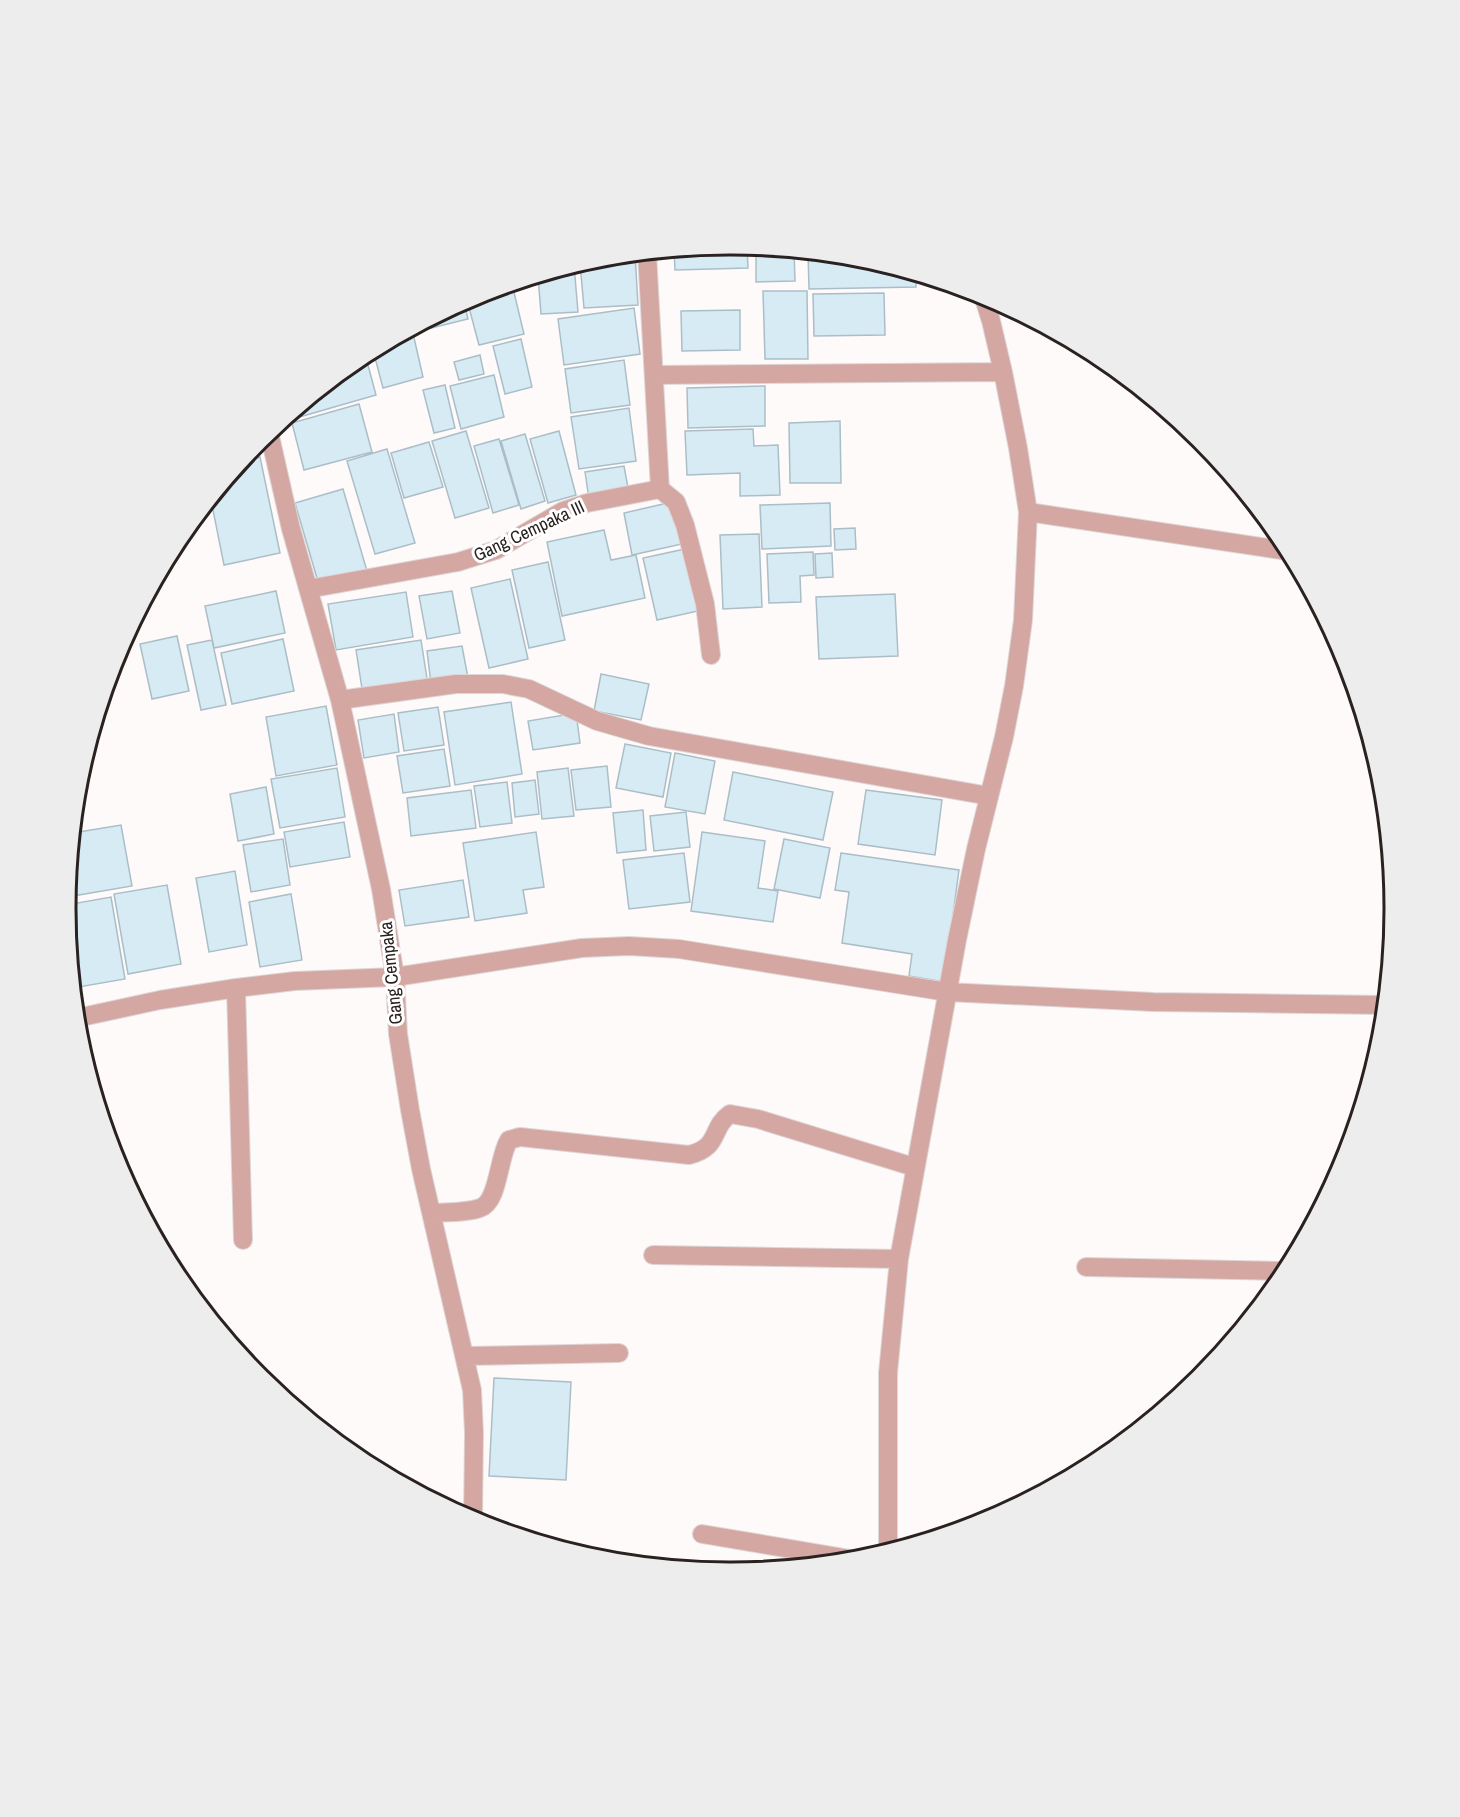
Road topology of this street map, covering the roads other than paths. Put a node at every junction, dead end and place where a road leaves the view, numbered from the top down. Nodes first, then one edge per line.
1 (647, 261) edge
2 (987, 308) edge
3 (1003, 372) junction
4 (654, 375) junction
5 (271, 443) edge
6 (660, 489) junction
7 (1028, 512) junction
8 (1276, 549) edge
9 (308, 589) junction
10 (711, 655) dead end
11 (340, 700) junction
12 (989, 796) junction
13 (395, 977) junction
14 (236, 988) junction
15 (947, 992) junction
16 (1376, 1005) edge
17 (86, 1016) edge
18 (914, 1167) junction
19 (432, 1213) junction
20 (243, 1240) dead end
21 (653, 1255) dead end
22 (899, 1259) junction
23 (1086, 1267) dead end
24 (1274, 1270) edge
25 (619, 1353) dead end
26 (466, 1356) junction
27 (473, 1509) edge
28 (702, 1534) dead end
29 (888, 1542) edge
30 (820, 1555) edge

1 - 4 street
2 - 3 street
3 - 4 street
3 - 7 street
4 - 6 street
5 - 9 street, Gang Cempaka
6 - 9 street, Gang Cempaka III
6 - 10 street
7 - 8 street
7 - 12 street
9 - 11 street, Gang Cempaka
11 - 12 street
11 - 13 street, Gang Cempaka
12 - 15 street
13 - 14 street
13 - 15 street
13 - 19 street, Gang Cempaka
14 - 17 street
14 - 20 street
15 - 16 street
15 - 18 street
18 - 19 street
18 - 22 street
19 - 26 street, Gang Cempaka
21 - 22 street
22 - 29 street
23 - 24 street
25 - 26 street
26 - 27 street, Gang Cempaka
28 - 30 street

